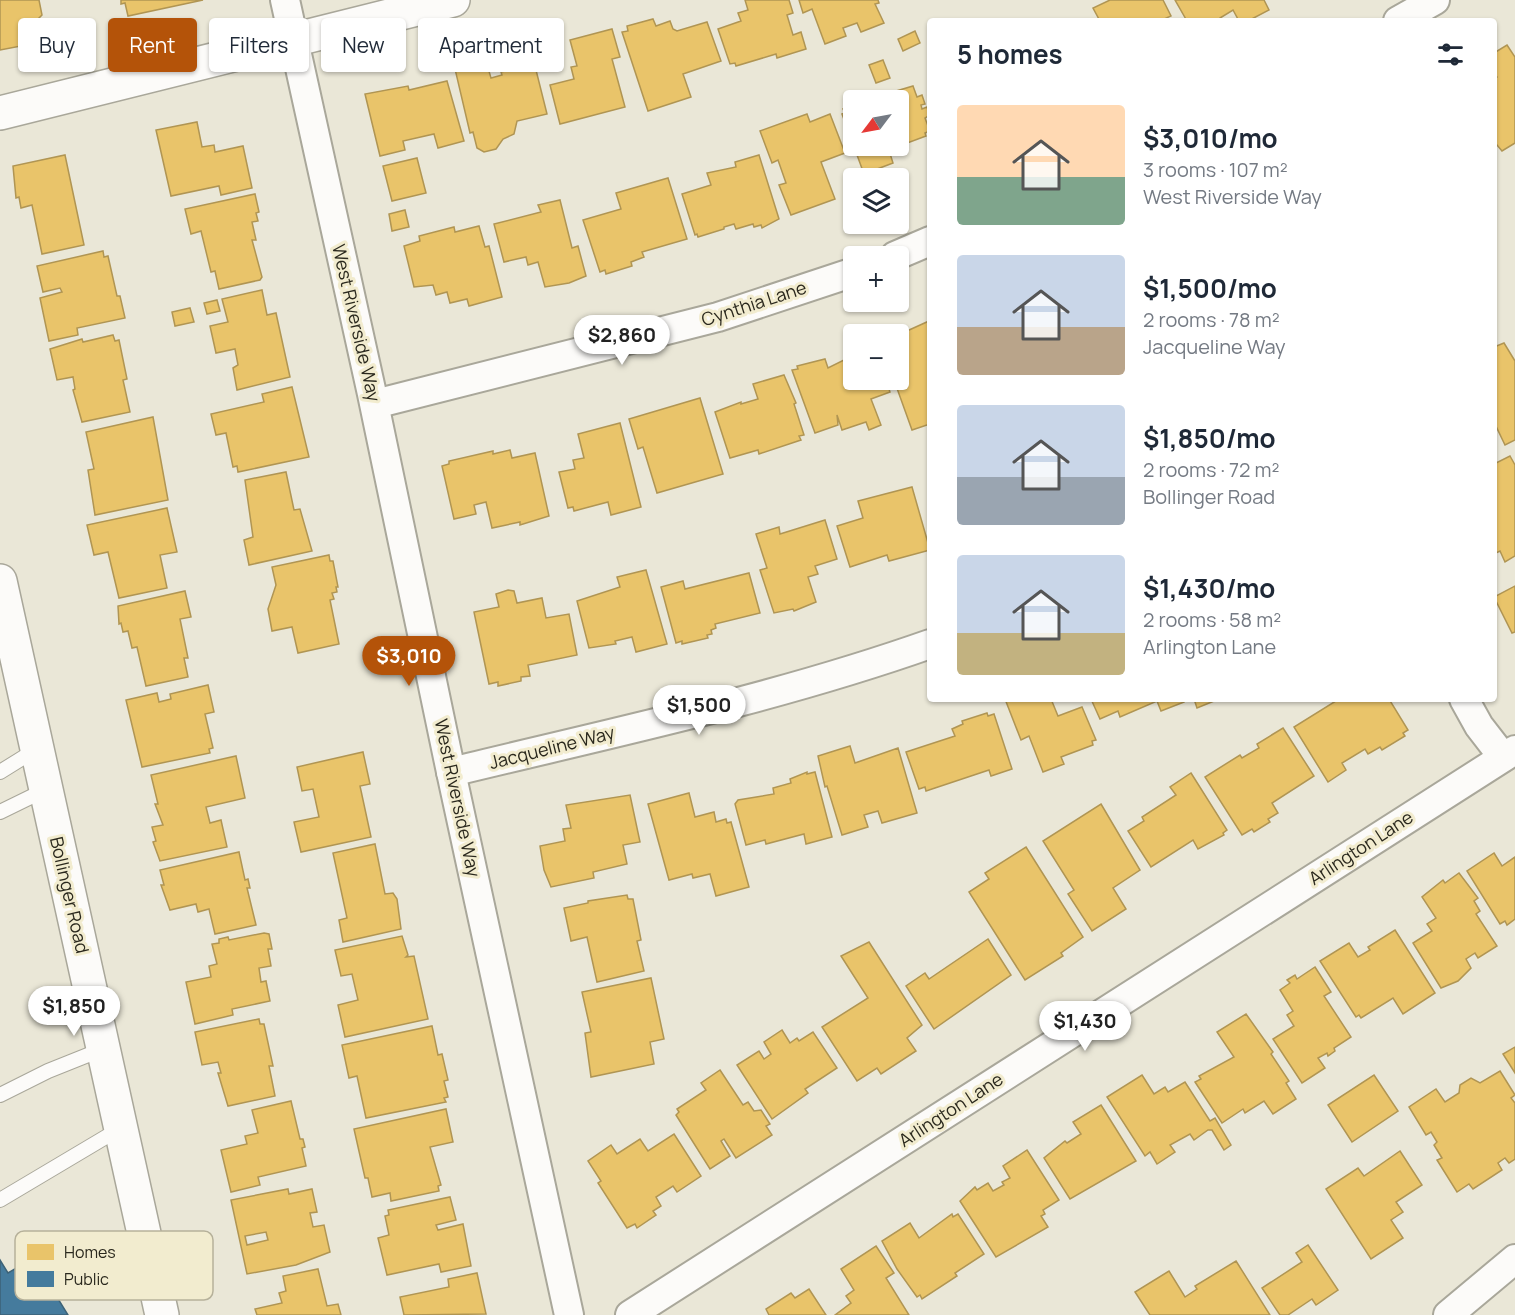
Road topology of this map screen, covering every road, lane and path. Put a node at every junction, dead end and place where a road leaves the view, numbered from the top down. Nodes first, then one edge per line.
1 (285, 0) edge
2 (453, 0) edge
3 (1435, 0) edge
4 (289, 18) edge
5 (1403, 18) edge
6 (309, 37) edge
7 (209, 62) edge
8 (301, 72) edge
9 (0, 113) edge
10 (927, 242) edge
11 (909, 250) edge
12 (843, 276) edge
13 (375, 404) junction
14 (0, 581) edge
15 (927, 645) edge
16 (1466, 702) edge
17 (37, 749) junction
18 (1509, 754) edge
19 (0, 772) edge
20 (451, 772) junction
21 (45, 790) junction
22 (0, 812) edge
23 (103, 1049) junction
24 (0, 1095) edge
25 (121, 1128) junction
26 (0, 1200) edge
27 (144, 1231) edge
28 (1515, 1260) edge
29 (159, 1300) edge
30 (162, 1315) edge
31 (569, 1315) edge
32 (630, 1315) edge
33 (1448, 1315) edge

1 - 4 street, West Riverside Way
2 - 6 main road
3 - 5 street
7 - 9 main road
8 - 13 street, West Riverside Way
10 - 11 street
12 - 13 street, Cynthia Lane
13 - 20 street, West Riverside Way
14 - 17 main road, Bollinger Road
15 - 20 street, Jacqueline Way
16 - 18 street
17 - 19 lane
17 - 21 main road, Bollinger Road
18 - 32 street, Arlington Lane
20 - 31 street, West Riverside Way
21 - 22 lane
21 - 23 main road, Bollinger Road
23 - 24 lane
23 - 25 main road, Bollinger Road
25 - 26 lane
25 - 27 main road, Bollinger Road
28 - 33 street
29 - 30 main road, Bollinger Road

